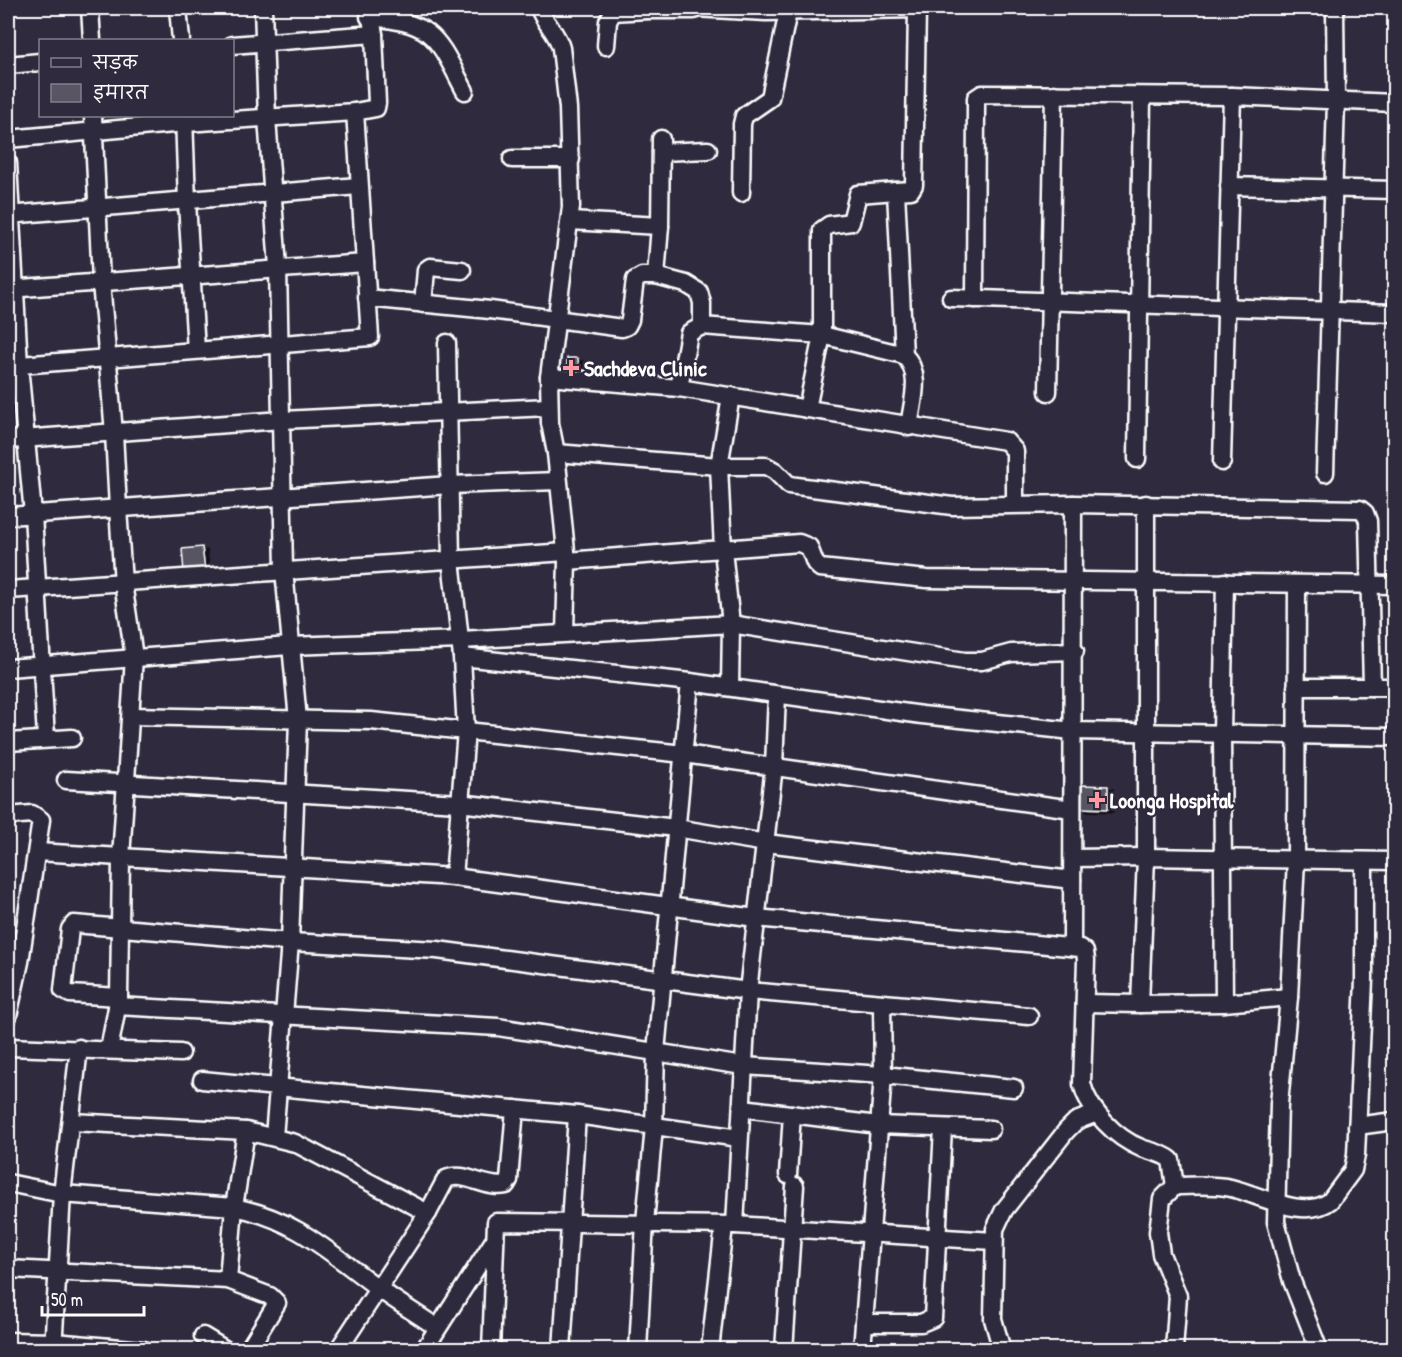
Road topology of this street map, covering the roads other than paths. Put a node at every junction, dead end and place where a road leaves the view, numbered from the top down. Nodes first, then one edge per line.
1 (90, 8) edge
2 (178, 8) edge
3 (263, 8) edge
4 (539, 8) edge
5 (919, 8) edge
6 (1335, 8) edge
7 (646, 9) edge
8 (694, 9) edge
9 (766, 10) edge
10 (369, 12) edge
11 (788, 12) junction
12 (374, 34) junction
13 (92, 39) edge
14 (181, 39) edge
15 (265, 43) junction
16 (234, 45) edge
17 (606, 46) dead end
18 (39, 62) edge
19 (8, 65) edge
20 (465, 91) dead end
21 (1054, 94) junction
22 (1142, 96) junction
23 (1232, 96) junction
24 (1336, 101) junction
25 (1395, 103) edge
26 (355, 112) junction
27 (267, 118) junction
28 (184, 119) edge
29 (94, 124) edge
30 (8, 139) edge
31 (708, 150) dead end
32 (512, 159) dead end
33 (571, 159) junction
34 (8, 163) edge
35 (358, 186) junction
36 (1229, 186) junction
37 (1332, 188) junction
38 (1395, 190) edge
39 (896, 191) junction
40 (272, 192) junction
41 (741, 193) dead end
42 (186, 202) junction
43 (97, 208) junction
44 (9, 215) edge
45 (570, 221) junction
46 (660, 226) junction
47 (365, 263) junction
48 (278, 267) junction
49 (462, 270) dead end
50 (191, 275) junction
51 (656, 276) junction
52 (101, 282) junction
53 (11, 289) edge
54 (368, 298) junction
55 (951, 298) dead end
56 (975, 299) junction
57 (1049, 301) junction
58 (423, 304) junction
59 (1137, 304) junction
60 (1226, 308) junction
61 (1328, 311) junction
62 (1395, 313) edge
63 (558, 319) junction
64 (702, 326) junction
65 (822, 335) junction
66 (280, 343) junction
67 (447, 343) dead end
68 (196, 350) junction
69 (904, 355) junction
70 (107, 358) junction
71 (13, 365) edge
72 (549, 377) junction
73 (679, 388) junction
74 (1048, 393) dead end
75 (731, 396) junction
76 (549, 407) junction
77 (807, 409) junction
78 (448, 410) junction
79 (282, 420) junction
80 (909, 426) junction
81 (114, 433) junction
82 (25, 439) junction
83 (8, 440) edge
84 (556, 453) junction
85 (1137, 459) dead end
86 (1222, 462) dead end
87 (719, 466) junction
88 (1325, 472) dead end
89 (558, 481) junction
90 (450, 485) junction
91 (282, 496) junction
92 (1015, 504) junction
93 (1073, 504) junction
94 (1146, 504) junction
95 (118, 508) junction
96 (33, 514) junction
97 (8, 516) edge
98 (723, 550) junction
99 (567, 556) junction
100 (451, 560) junction
101 (284, 570) junction
102 (1074, 582) junction
103 (1225, 582) junction
104 (123, 583) junction
105 (1148, 583) junction
106 (1297, 584) junction
107 (1370, 585) junction
108 (1395, 585) edge
109 (37, 588) junction
110 (8, 590) edge
111 (731, 624) junction
112 (566, 632) junction
113 (289, 646) junction
114 (462, 648) junction
115 (1074, 651) junction
116 (134, 657) junction
117 (43, 665) junction
118 (8, 668) edge
119 (690, 682) junction
120 (730, 687) junction
121 (1296, 687) junction
122 (1372, 687) junction
123 (1395, 687) edge
124 (777, 695) junction
125 (131, 716) junction
126 (298, 720) junction
127 (466, 731) junction
128 (1072, 731) junction
129 (1148, 734) junction
130 (1222, 734) junction
131 (1295, 734) junction
132 (1395, 737) edge
133 (46, 738) junction
134 (72, 738) dead end
135 (8, 742) edge
136 (684, 754) junction
137 (774, 766) junction
138 (66, 780) dead end
139 (126, 785) junction
140 (295, 792) junction
141 (459, 803) junction
142 (1072, 809) junction
143 (8, 816) edge
144 (676, 828) junction
145 (766, 843) junction
146 (37, 852) junction
147 (1146, 857) junction
148 (121, 858) junction
149 (1073, 858) junction
150 (1222, 859) junction
151 (1296, 860) junction
152 (1364, 861) junction
153 (1395, 861) edge
154 (293, 868) junction
155 (454, 878) junction
156 (1072, 880) junction
157 (669, 905) junction
158 (756, 918) junction
159 (122, 928) junction
160 (290, 942) junction
161 (1072, 946) junction
162 (664, 980) junction
163 (748, 991) junction
164 (1289, 997) junction
165 (118, 1001) junction
166 (1084, 1003) junction
167 (1224, 1003) junction
168 (882, 1004) junction
169 (1140, 1004) junction
170 (285, 1015) junction
171 (8, 1016) edge
172 (1029, 1016) dead end
173 (8, 1047) edge
174 (78, 1048) junction
175 (109, 1050) junction
176 (181, 1053) dead end
177 (656, 1053) junction
178 (743, 1066) junction
179 (883, 1075) junction
180 (202, 1080) dead end
181 (1014, 1088) dead end
182 (279, 1089) junction
183 (743, 1108) junction
184 (515, 1109) junction
185 (1097, 1113) junction
186 (792, 1114) junction
187 (577, 1115) junction
188 (1395, 1121) edge
189 (71, 1122) junction
190 (878, 1125) junction
191 (1357, 1126) junction
192 (654, 1127) junction
193 (943, 1128) junction
194 (991, 1129) dead end
195 (246, 1131) junction
196 (274, 1137) junction
197 (739, 1138) junction
198 (8, 1183) edge
199 (1175, 1186) junction
200 (62, 1194) junction
201 (1277, 1204) junction
202 (234, 1207) junction
203 (428, 1213) junction
204 (645, 1222) junction
205 (572, 1223) junction
206 (729, 1226) junction
207 (791, 1227) junction
208 (871, 1233) junction
209 (938, 1235) junction
210 (994, 1241) junction
211 (493, 1242) junction
212 (8, 1269) edge
213 (59, 1271) junction
214 (228, 1280) junction
215 (378, 1288) junction
216 (864, 1323) junction
217 (436, 1327) junction
218 (203, 1336) dead end
219 (8, 1341) edge
220 (54, 1346) edge
221 (144, 1350) edge
222 (226, 1350) edge
223 (248, 1350) edge
224 (338, 1350) edge
225 (424, 1350) edge
226 (491, 1350) edge
227 (562, 1350) edge
228 (638, 1350) edge
229 (710, 1350) edge
230 (784, 1350) edge
231 (862, 1350) edge
232 (1002, 1350) edge
233 (1174, 1350) edge
234 (1319, 1350) edge

1 - 13 street
2 - 14 street
3 - 15 street
4 - 33 street
5 - 11 street
5 - 39 street
6 - 24 street
7 - 8 street
7 - 17 street
8 - 9 street
9 - 11 street
10 - 12 street
10 - 20 street
11 - 41 street
12 - 15 street
12 - 26 street
15 - 16 street
15 - 27 street
18 - 19 street
21 - 22 street
21 - 56 street
21 - 57 street
22 - 23 street
22 - 59 street
23 - 24 street
23 - 36 street
24 - 25 street
24 - 37 street
26 - 27 street
26 - 35 street
27 - 28 street
27 - 40 street
28 - 29 street
28 - 42 street
29 - 30 street
29 - 43 street
31 - 46 street
32 - 33 street
33 - 45 street
34 - 44 street
35 - 40 street
35 - 47 street
36 - 37 street
36 - 60 street
37 - 38 street
37 - 61 street
39 - 65 street
39 - 69 street
40 - 42 street
40 - 48 street
42 - 43 street
42 - 50 street
43 - 44 street
43 - 52 street
44 - 53 street
45 - 46 street
45 - 63 street
46 - 51 street
47 - 48 street
47 - 54 street
48 - 50 street
48 - 66 street
49 - 58 street
50 - 52 street
50 - 68 street
51 - 63 street
51 - 64 street
52 - 53 street
52 - 70 street
53 - 71 street
54 - 58 street
54 - 66 street
55 - 56 street
56 - 57 street
57 - 59 street
57 - 74 street
58 - 63 street
59 - 60 street
59 - 85 street
60 - 61 street
60 - 86 street
61 - 62 street
61 - 88 street
63 - 72 street
64 - 65 street
64 - 73 street
65 - 69 street
65 - 77 street
66 - 68 street
66 - 79 street
67 - 78 street
68 - 70 street
69 - 80 street
70 - 71 street
70 - 81 street
71 - 82 street
72 - 73 street
72 - 76 street
73 - 75 street
75 - 77 street
75 - 87 street
76 - 78 street
76 - 84 street
77 - 80 street
78 - 79 street
78 - 90 street
79 - 81 street
79 - 91 street
80 - 92 street
81 - 82 street
81 - 95 street
82 - 83 street
82 - 96 street
84 - 87 street
84 - 89 street
87 - 92 street
87 - 98 street
89 - 90 street
89 - 99 street
90 - 91 street
90 - 100 street
91 - 95 street
91 - 101 street
92 - 93 street
93 - 94 street
93 - 102 street
94 - 105 street
94 - 107 street
95 - 96 street
95 - 104 street
96 - 97 street
96 - 109 street
98 - 99 street
98 - 102 street
98 - 111 street
99 - 100 street
99 - 112 street
100 - 101 street
100 - 114 street
101 - 104 street
101 - 113 street
102 - 105 street
102 - 115 street
103 - 105 street
103 - 106 street
103 - 130 street
104 - 109 street
104 - 116 street
105 - 129 street
106 - 107 street
106 - 121 street
107 - 108 street
107 - 122 street
109 - 110 street
109 - 117 street
111 - 112 street
111 - 115 street
111 - 120 street
112 - 114 street
113 - 114 street
113 - 116 street
113 - 126 street
114 - 119 street
114 - 127 street
115 - 128 street
116 - 117 street
116 - 125 street
117 - 118 street
117 - 133 street
119 - 120 street
119 - 136 street
120 - 124 street
121 - 122 street
121 - 131 street
122 - 123 street
124 - 128 street
124 - 137 street
125 - 126 street
125 - 139 street
126 - 127 street
126 - 140 street
127 - 136 street
127 - 141 street
128 - 129 street
128 - 142 street
129 - 130 street
129 - 147 street
130 - 131 street
130 - 150 street
131 - 132 street
131 - 151 street
133 - 134 street
133 - 135 street
136 - 137 street
136 - 144 street
137 - 142 street
137 - 145 street
138 - 139 street
139 - 140 street
139 - 148 street
140 - 141 street
140 - 154 street
141 - 144 street
141 - 155 street
142 - 149 street
143 - 146 street
144 - 145 street
144 - 157 street
145 - 156 street
145 - 158 street
146 - 148 street
146 - 171 street
147 - 149 street
147 - 150 street
147 - 169 street
148 - 154 street
148 - 159 street
149 - 156 street
150 - 151 street
150 - 167 street
151 - 152 street
151 - 164 street
152 - 153 street
152 - 191 street
154 - 155 street
154 - 160 street
155 - 157 street
156 - 161 street
157 - 158 street
157 - 162 street
158 - 161 street
158 - 163 street
159 - 160 street
159 - 165 street
159 - 165 street
160 - 162 street
160 - 170 street
161 - 166 street
162 - 163 street
162 - 177 street
163 - 168 street
163 - 178 street
164 - 167 street
164 - 201 street
165 - 170 street
165 - 175 street
166 - 169 street
166 - 185 street
167 - 169 street
168 - 172 street
168 - 179 street
170 - 177 street
170 - 182 street
173 - 174 street
174 - 175 street
174 - 189 street
175 - 176 street
177 - 178 street
177 - 192 street
178 - 179 street
178 - 183 street
179 - 181 street
179 - 190 street
180 - 182 street
182 - 184 street
182 - 196 street
183 - 186 street
183 - 197 street
184 - 187 street
184 - 203 street
185 - 199 street
185 - 210 street
186 - 190 street
186 - 207 street
187 - 192 street
187 - 205 street
188 - 191 street
189 - 195 street
189 - 200 street
190 - 193 street
190 - 208 street
191 - 201 street
192 - 197 street
192 - 204 street
193 - 194 street
193 - 209 street
195 - 196 street
195 - 202 street
196 - 203 street
197 - 206 street
198 - 200 street
199 - 201 street
199 - 233 street
200 - 202 street
200 - 213 street
201 - 234 street
202 - 214 street
202 - 215 street
203 - 215 street
204 - 205 street
204 - 206 street
204 - 228 street
205 - 211 street
205 - 227 street
206 - 207 street
206 - 229 street
207 - 208 street
207 - 230 street
208 - 209 street
208 - 216 street
209 - 210 street
209 - 216 street
210 - 232 street
211 - 217 street
211 - 226 street
212 - 213 street
213 - 214 street
213 - 220 street
214 - 223 street
215 - 217 street
215 - 224 street
216 - 231 street
217 - 225 street
218 - 222 street
219 - 220 street
220 - 221 street

